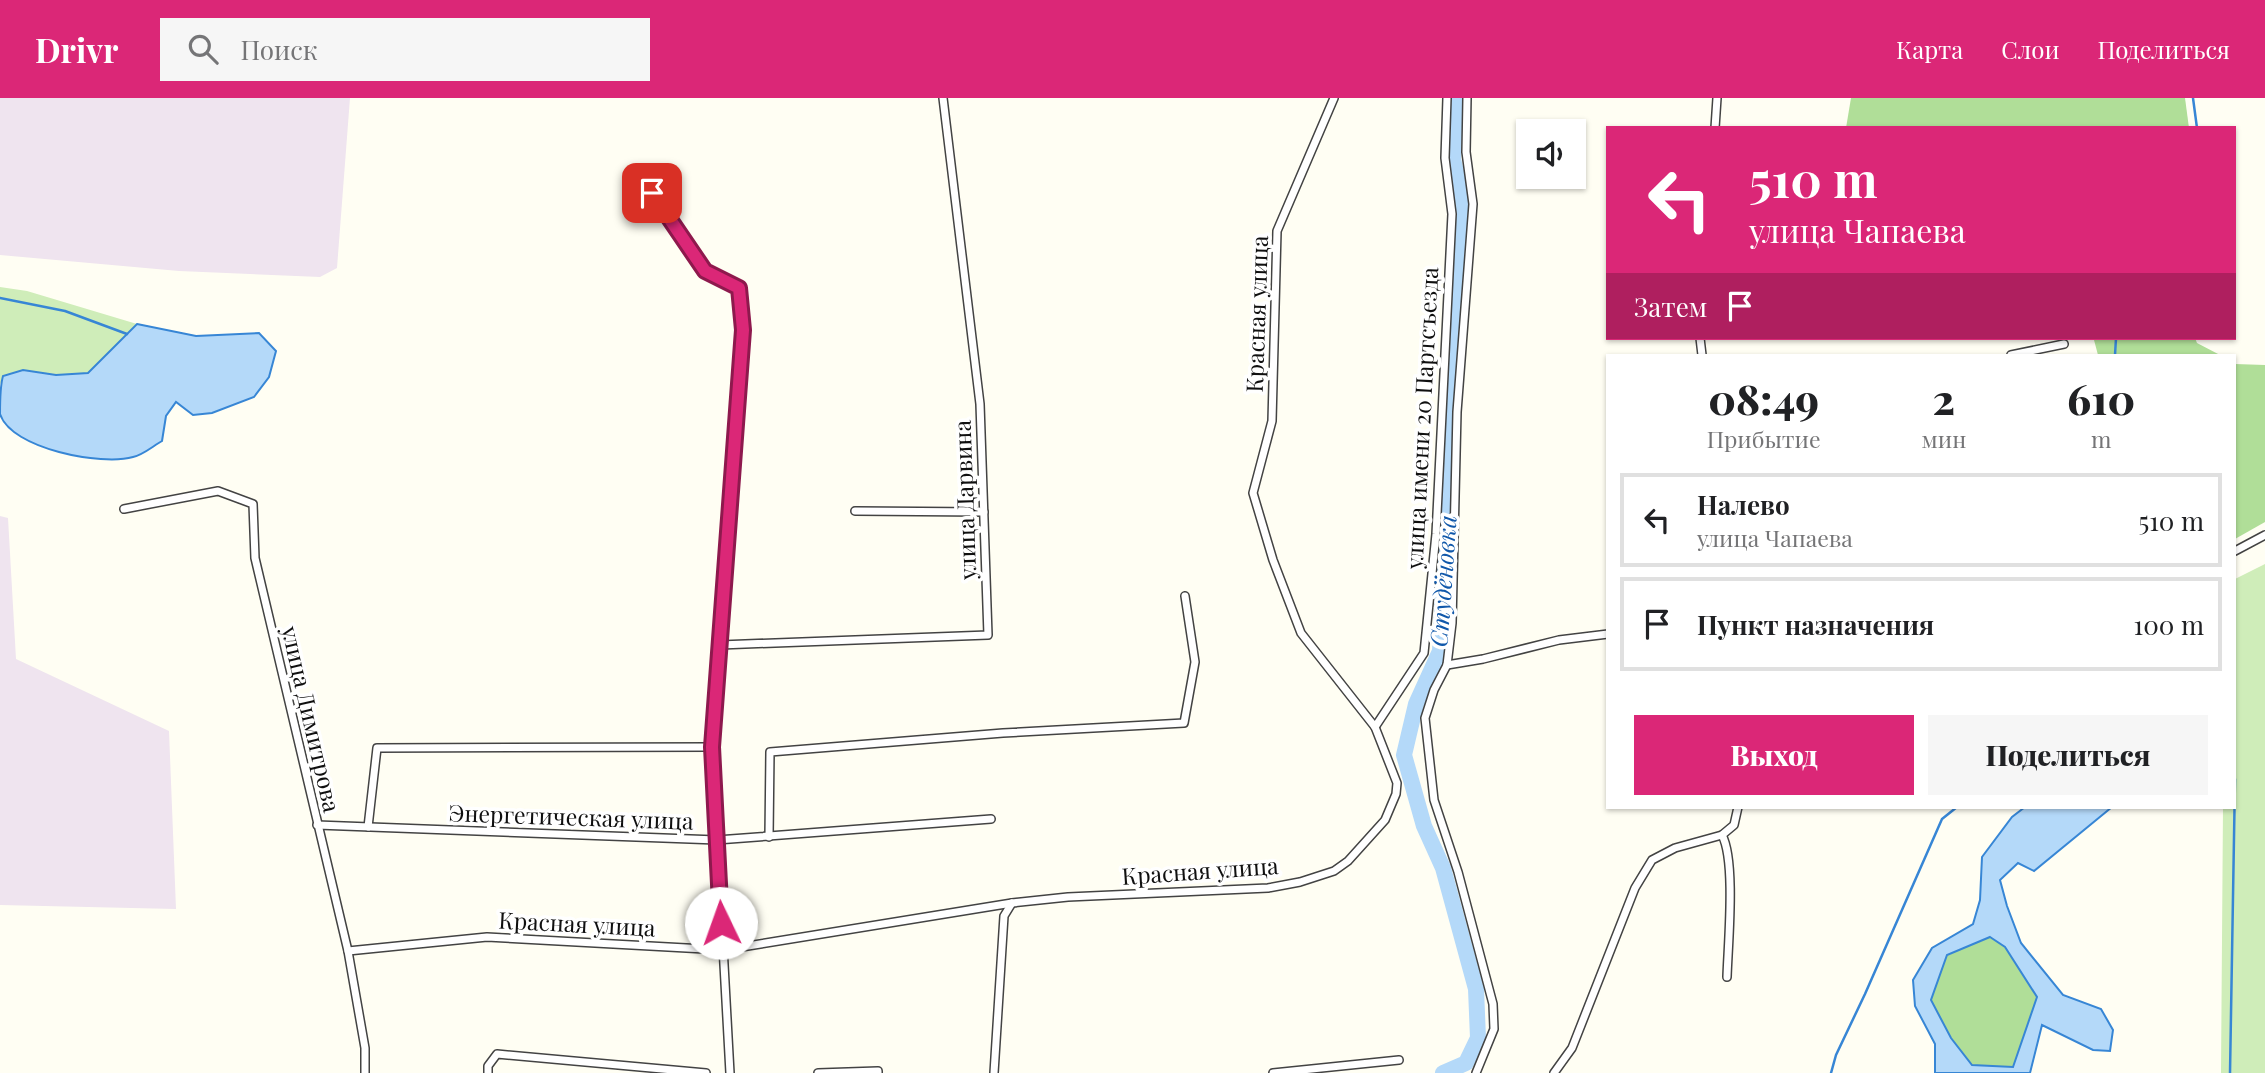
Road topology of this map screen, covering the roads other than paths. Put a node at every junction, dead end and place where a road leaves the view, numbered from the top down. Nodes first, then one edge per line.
1 (943, 98) edge
2 (1334, 98) edge
3 (1447, 98) edge
4 (1467, 98) edge
5 (1717, 98) edge
6 (1715, 126) edge
7 (639, 174) dead end
8 (2064, 344) dead end
9 (2016, 354) edge
10 (124, 509) dead end
11 (855, 511) dead end
12 (984, 512) junction
13 (2265, 535) edge
14 (2236, 550) edge
15 (1185, 596) dead end
16 (1606, 634) edge
17 (720, 645) junction
18 (1447, 665) junction
19 (1376, 727) junction
20 (712, 747) junction
21 (1738, 809) edge
22 (991, 820) dead end
23 (317, 825) junction
24 (368, 827) junction
25 (1722, 835) junction
26 (769, 837) junction
27 (717, 840) junction
28 (1012, 903) junction
29 (723, 950) junction
30 (348, 951) junction
31 (1727, 977) dead end
32 (1399, 1059) dead end
33 (365, 1073) edge
34 (488, 1073) edge
35 (706, 1073) edge
36 (730, 1073) edge
37 (818, 1073) edge
38 (878, 1073) edge
39 (994, 1073) edge
40 (1273, 1073) edge
41 (1476, 1073) edge
42 (1554, 1073) edge

1 - 12 street, улица Дарвина
2 - 19 street, Красная улица
3 - 19 street, улица имени 20 Партсъезда
4 - 18 street, улица имени 20 Партсъезда
5 - 6 street
7 - 17 street
8 - 9 street
10 - 23 street, улица Димитрова
11 - 12 street
12 - 17 street, улица Дарвина
13 - 14 street
15 - 26 street
16 - 18 street
17 - 20 street
18 - 41 street, улица имени 20 Партсъезда
19 - 28 street, Красная улица
20 - 24 street
20 - 27 street
21 - 25 street
22 - 26 street, Энергетическая улица
23 - 24 street, Энергетическая улица
23 - 30 street, улица Димитрова
24 - 27 street, Энергетическая улица
25 - 31 street
25 - 42 street
26 - 27 street, Энергетическая улица
27 - 29 street
28 - 29 street, Красная улица
28 - 39 street
29 - 30 street, Красная улица
29 - 36 street
30 - 33 street, улица Димитрова
32 - 40 street
34 - 35 street
37 - 38 street

